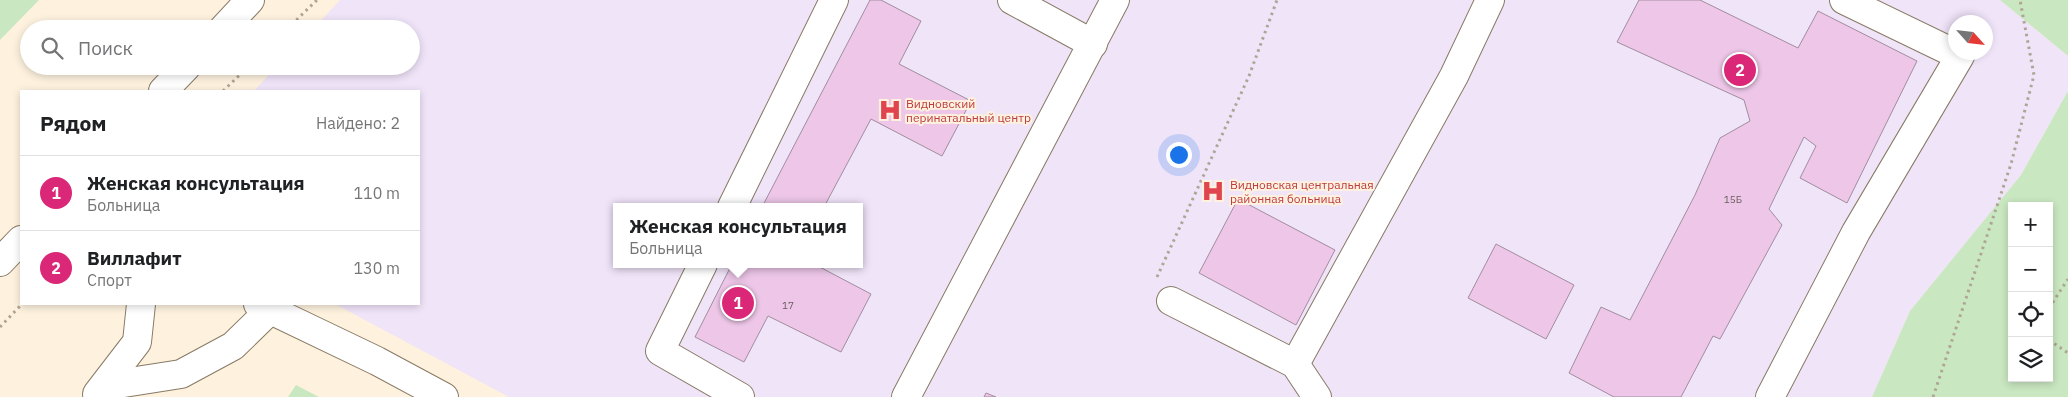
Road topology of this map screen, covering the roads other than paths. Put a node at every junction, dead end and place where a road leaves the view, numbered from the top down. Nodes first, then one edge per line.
1 (250, 0) edge
2 (834, 0) edge
3 (1012, 0) edge
4 (1115, 0) edge
5 (1490, 0) edge
6 (1844, 0) edge
7 (231, 20) edge
8 (1093, 44) junction
9 (178, 75) edge
10 (164, 90) edge
11 (734, 203) edge
12 (20, 241) edge
13 (0, 262) edge
14 (701, 268) edge
15 (1171, 301) road end
16 (141, 305) edge
17 (264, 307) edge
18 (1295, 364) junction
19 (99, 392) edge
20 (444, 397) edge
21 (740, 397) edge
22 (906, 397) edge
23 (1317, 397) edge
24 (1770, 397) edge

1 - 7 main road
2 - 11 main road
3 - 8 main road
4 - 8 main road
5 - 18 main road
6 - 24 main road
8 - 22 main road
9 - 10 main road
12 - 13 main road
14 - 21 main road
15 - 18 main road
16 - 19 main road
17 - 19 main road
17 - 20 main road
18 - 23 main road

